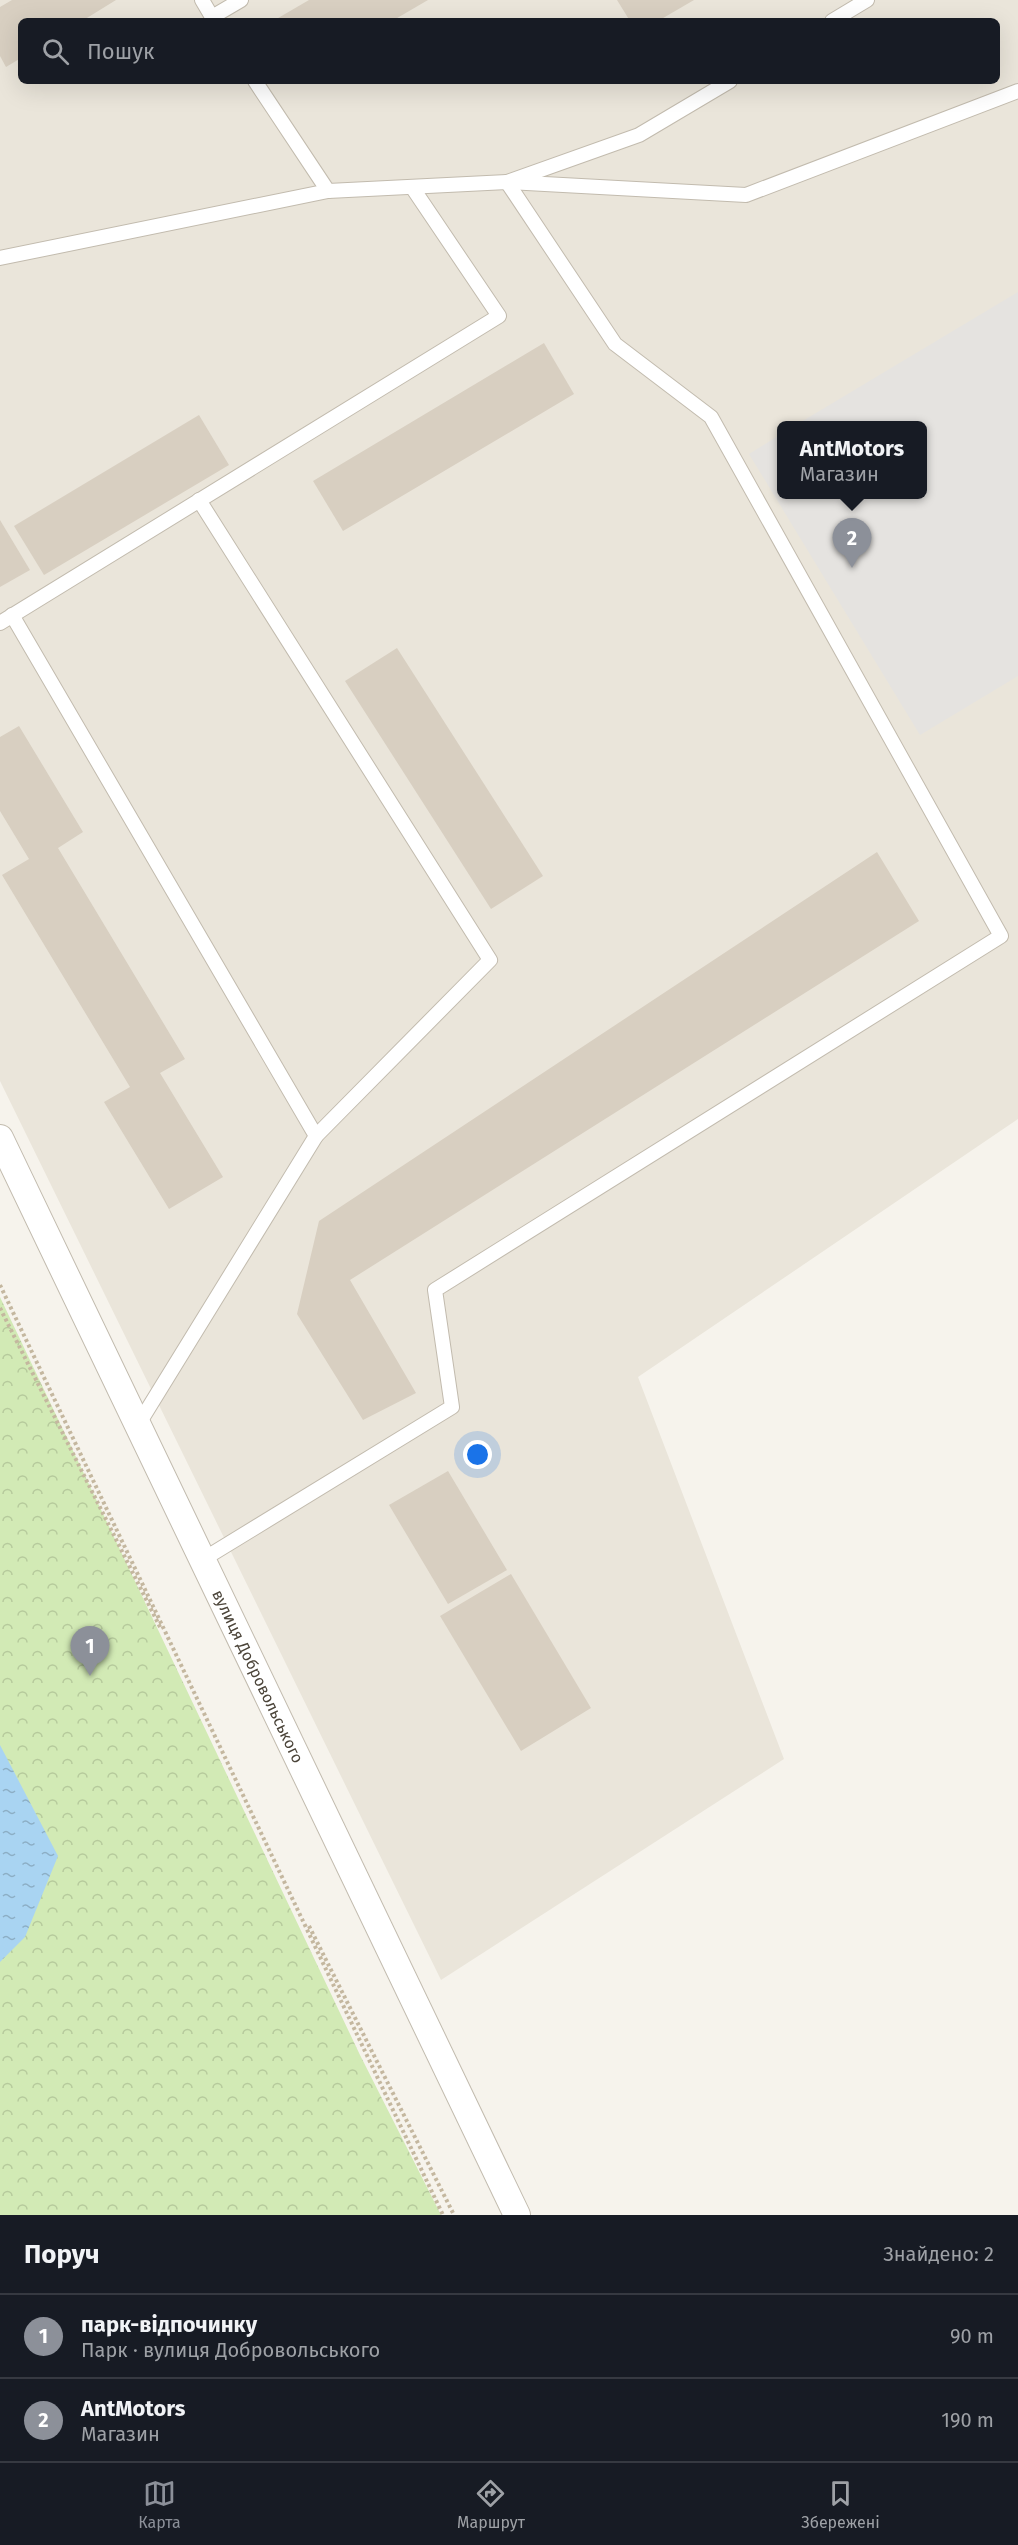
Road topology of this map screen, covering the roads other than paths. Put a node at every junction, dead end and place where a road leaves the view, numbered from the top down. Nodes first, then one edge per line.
1 (202, 0) edge
2 (241, 0) edge
3 (867, 0) edge
4 (212, 18) edge
5 (214, 18) edge
6 (837, 18) edge
7 (257, 84) edge
8 (725, 84) edge
9 (1018, 90) edge
10 (507, 182) junction
11 (412, 187) junction
12 (328, 191) junction
13 (0, 258) edge
14 (200, 500) junction
15 (12, 615) junction
16 (0, 622) edge
17 (316, 1136) junction
18 (0, 1138) edge
19 (138, 1425) junction
20 (202, 1560) junction
21 (517, 2215) edge

1 - 4 lane
2 - 5 lane
3 - 6 lane
7 - 12 lane
8 - 10 lane
9 - 10 lane
10 - 11 lane
10 - 20 lane
11 - 12 lane
11 - 14 lane
12 - 13 lane
14 - 15 lane
14 - 17 lane
15 - 16 lane
15 - 17 lane
17 - 19 lane
18 - 19 street, вулиця Добровольського
19 - 20 street, вулиця Добровольського
20 - 21 street, вулиця Добровольського

